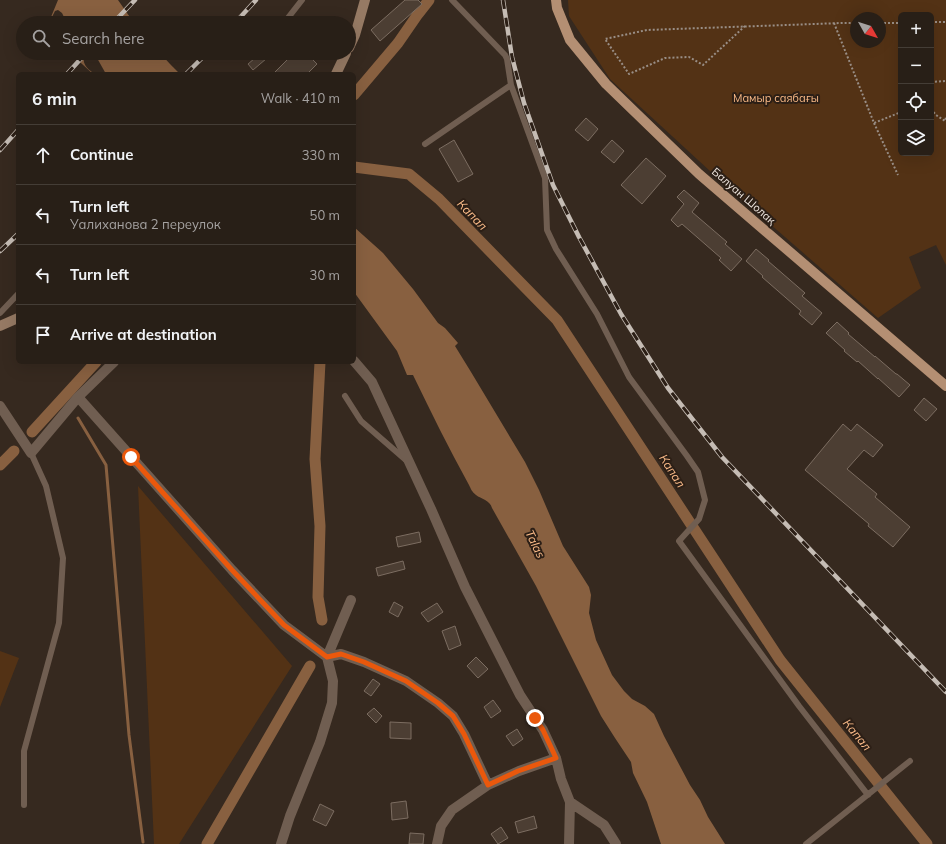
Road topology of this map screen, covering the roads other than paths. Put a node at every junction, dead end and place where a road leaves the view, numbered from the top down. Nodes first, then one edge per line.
1 (302, 0) edge
2 (365, 0) edge
3 (556, 0) edge
4 (454, 2) edge
5 (289, 16) edge
6 (356, 32) edge
7 (343, 60) edge
8 (337, 72) edge
9 (511, 85) junction
10 (426, 144) dead end
11 (16, 296) edge
12 (0, 313) edge
13 (16, 319) edge
14 (0, 326) edge
15 (356, 363) edge
16 (112, 364) edge
17 (946, 386) edge
18 (345, 396) dead end
19 (78, 397) junction
20 (0, 406) edge
21 (31, 453) junction
22 (410, 465) junction
23 (351, 600) dead end
24 (327, 657) junction
25 (556, 758) junction
26 (910, 761) dead end
27 (488, 785) junction
28 (868, 795) junction
29 (570, 802) junction
30 (24, 805) dead end
31 (281, 844) edge
32 (437, 844) edge
33 (569, 844) edge
34 (616, 844) edge
35 (806, 844) edge

1 - 5 lane
2 - 6 main road
3 - 17 main road, Балуан Шолақ
4 - 9 lane
7 - 8 main road
9 - 10 lane
9 - 28 lane
11 - 12 lane
13 - 14 main road
15 - 22 street
16 - 19 street
18 - 22 lane
19 - 21 street
19 - 24 street
20 - 21 street
21 - 30 lane
22 - 25 street
23 - 24 street
24 - 27 street
24 - 31 street
25 - 27 street
25 - 29 street
26 - 28 lane
27 - 32 street
28 - 35 lane
29 - 33 street
29 - 34 street

